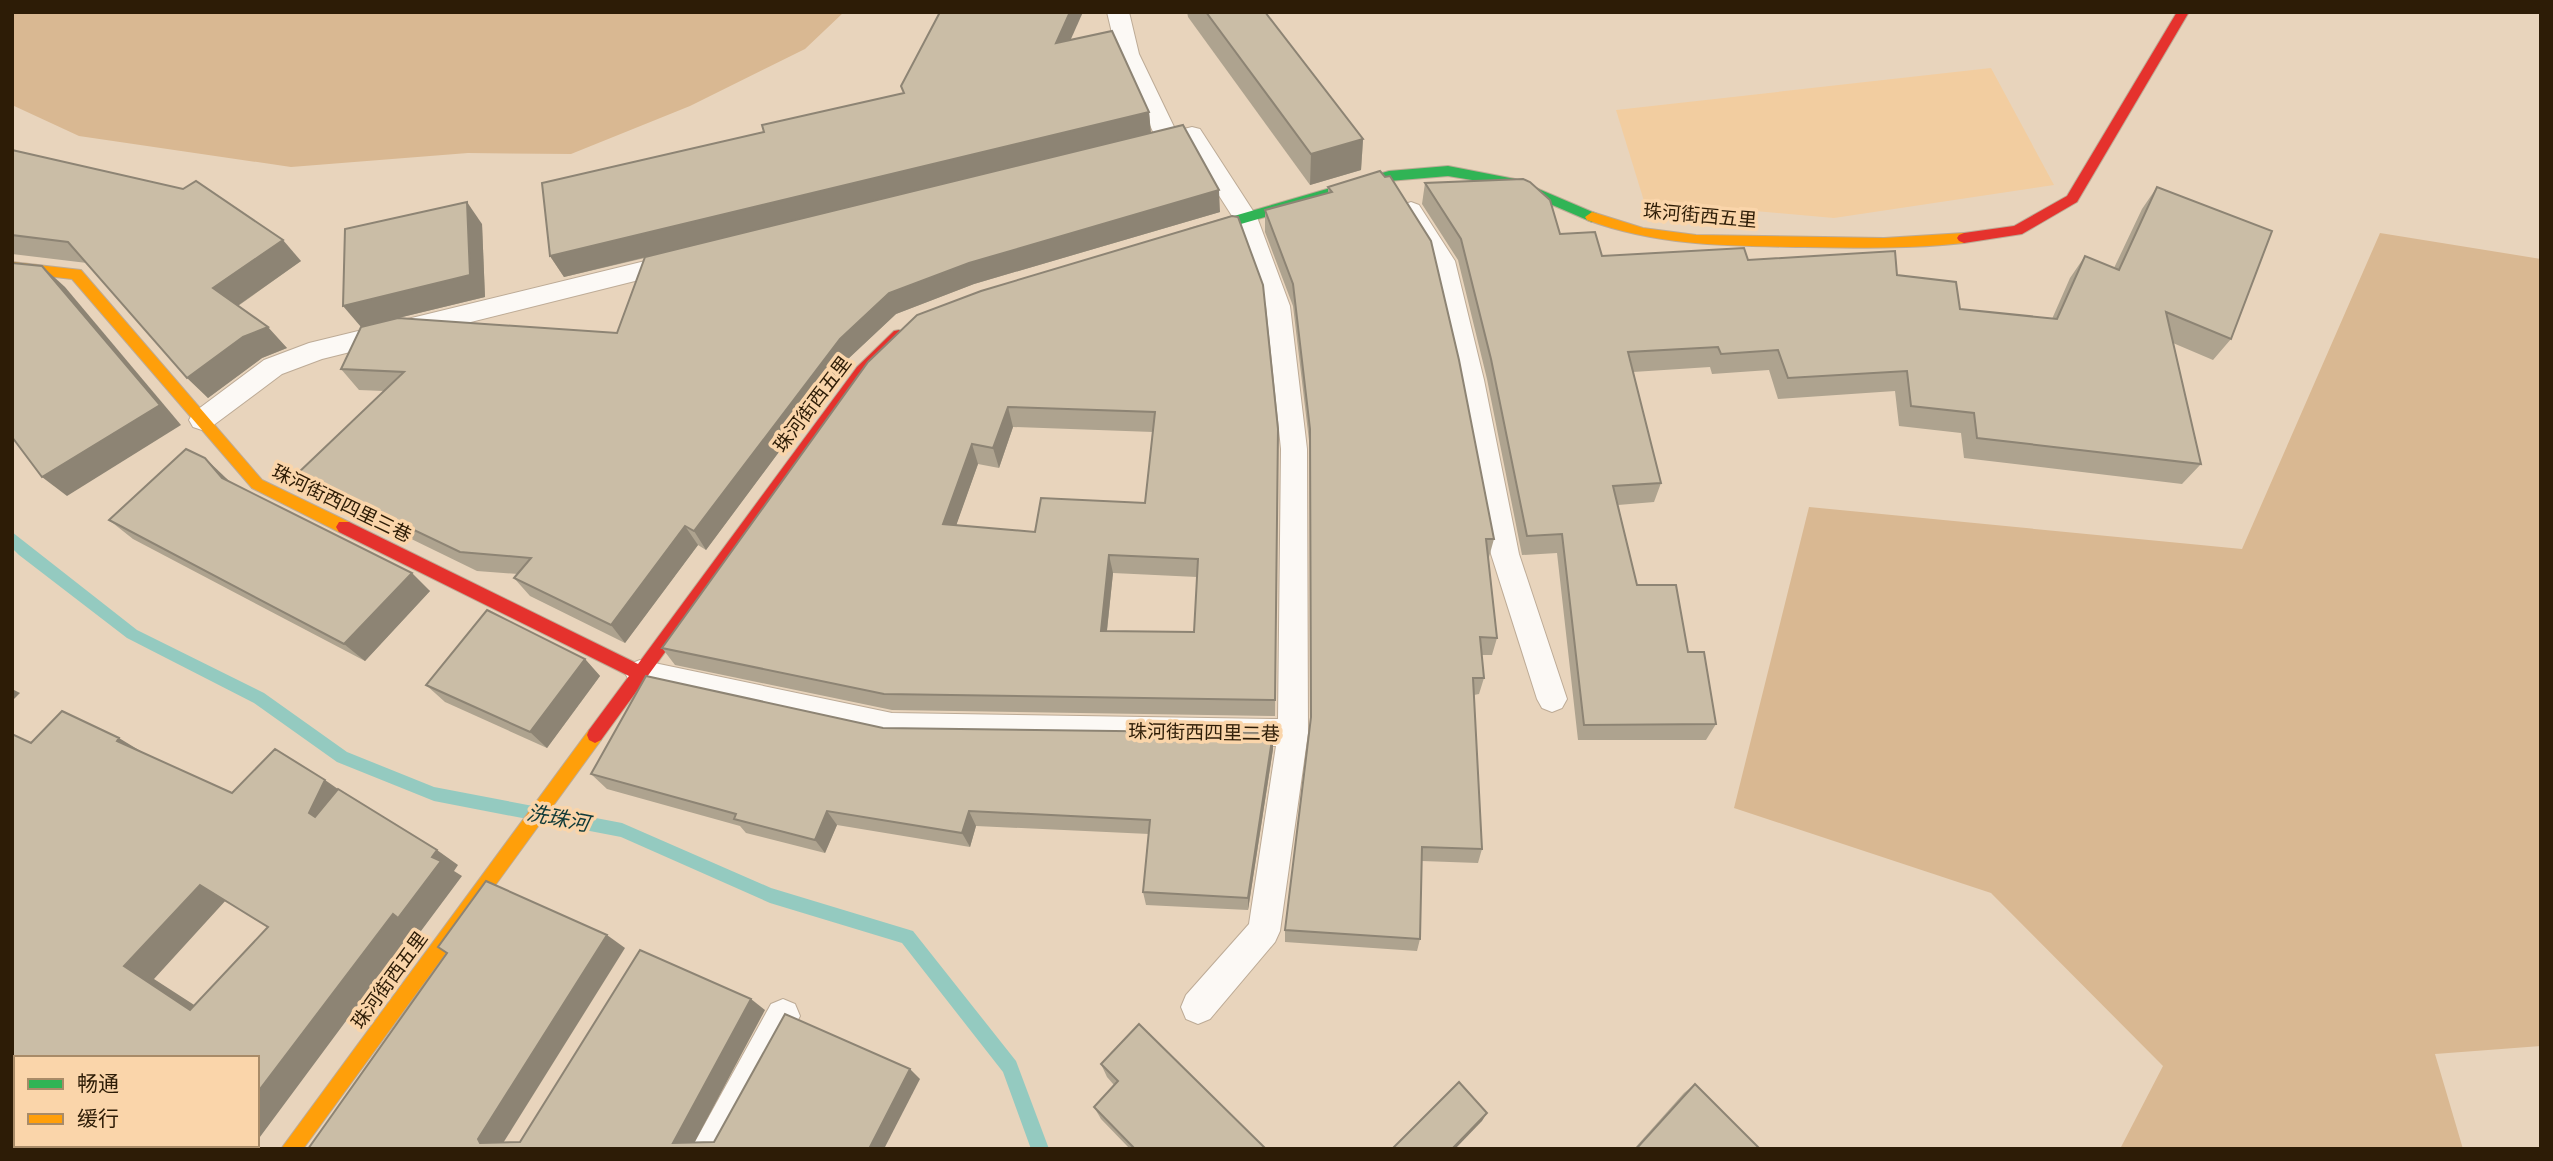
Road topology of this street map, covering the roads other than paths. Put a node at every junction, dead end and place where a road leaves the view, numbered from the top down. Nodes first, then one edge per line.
1 (1118, 12) edge
2 (2183, 12) edge
3 (1169, 141) junction
4 (1128, 151) edge
5 (1389, 176) junction
6 (1245, 217) junction
7 (1168, 241) edge
8 (696, 257) edge
9 (12, 267) edge
10 (910, 325) edge
11 (202, 420) junction
12 (640, 673) junction
13 (1552, 699) dead end
14 (1293, 733) junction
15 (1198, 1007) dead end
16 (783, 1016) edge
17 (298, 1147) edge
18 (708, 1149) edge

1 - 3 lane
2 - 5 street, 珠河街西五里
3 - 4 lane
3 - 6 lane, 珠河街西四里二巷
5 - 6 street, 珠河街西五里
5 - 13 lane
6 - 7 street, 珠河街西五里
6 - 14 lane, 珠河街西四里二巷
8 - 11 lane
9 - 11 street, 珠河街西四里三巷
10 - 12 street, 珠河街西五里
11 - 12 street, 珠河街西四里三巷
12 - 14 lane, 珠河街西四里二巷
12 - 17 street, 珠河街西五里
14 - 15 lane
16 - 18 lane

